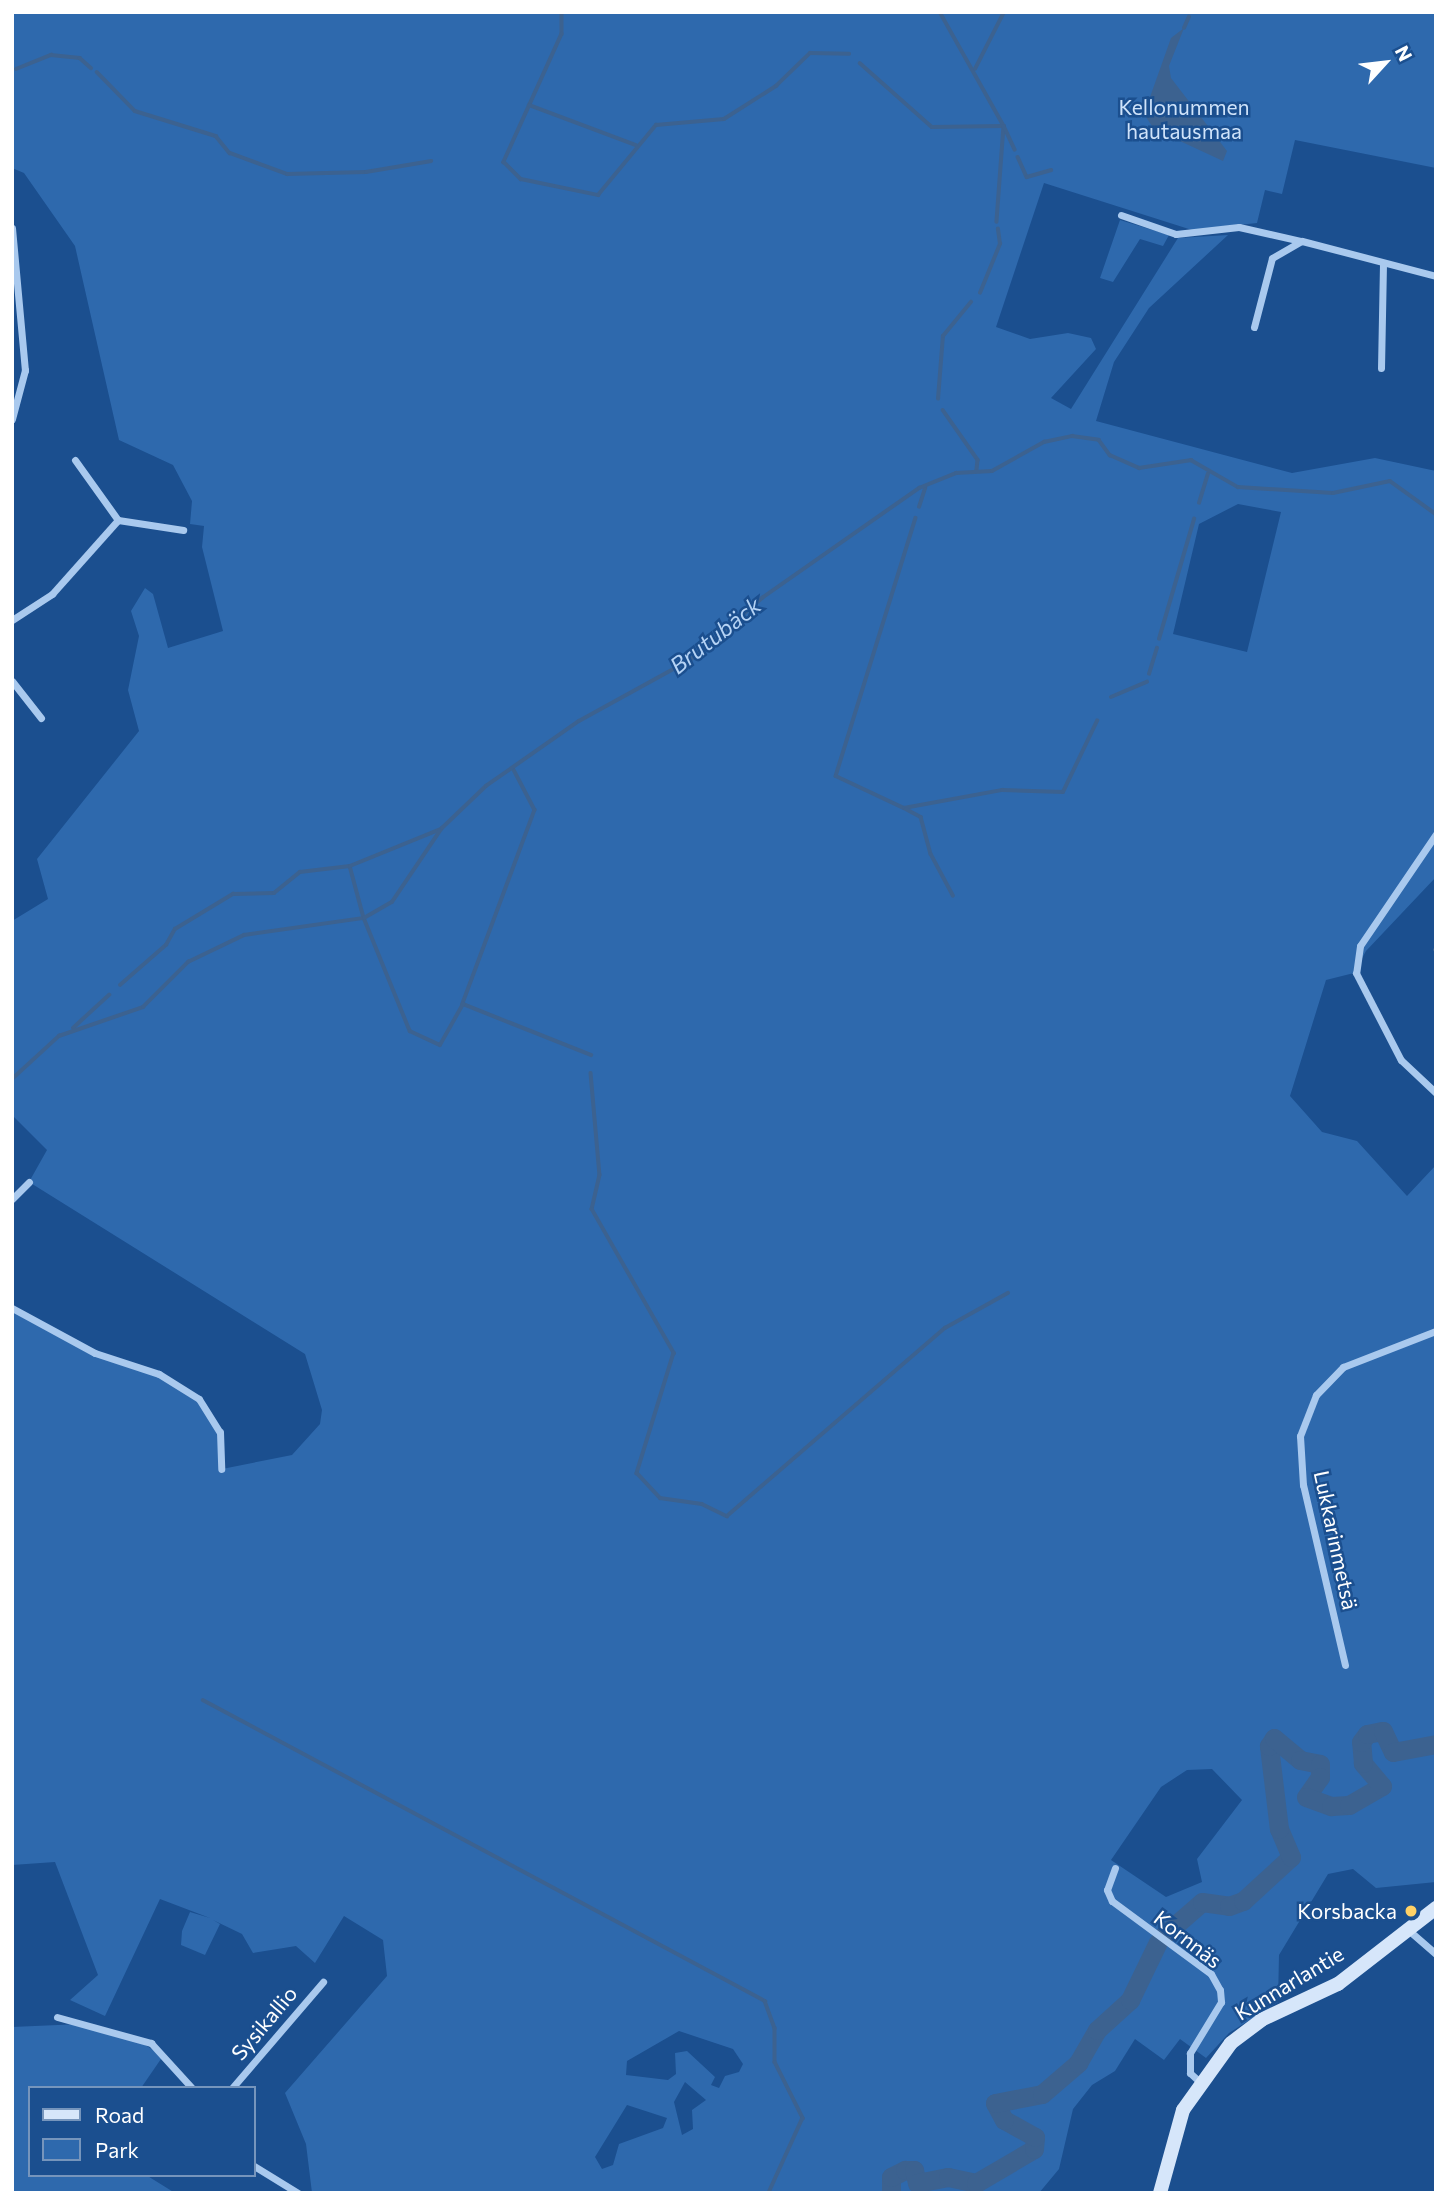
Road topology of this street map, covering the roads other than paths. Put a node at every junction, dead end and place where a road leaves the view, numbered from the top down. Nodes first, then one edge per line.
1 (1121, 215) dead end
2 (12, 228) edge
3 (1302, 241) junction
4 (1383, 263) junction
5 (1436, 276) edge
6 (1254, 327) dead end
7 (1381, 368) dead end
8 (12, 419) edge
9 (75, 460) dead end
10 (118, 520) junction
11 (183, 530) dead end
12 (12, 620) edge
13 (12, 681) edge
14 (41, 718) dead end
15 (1436, 834) edge
16 (1436, 1093) edge
17 (29, 1182) dead end
18 (12, 1199) edge
19 (12, 1308) edge
20 (1436, 1331) edge
21 (221, 1469) dead end
22 (1345, 1665) dead end
23 (1115, 1868) dead end
24 (1436, 1908) edge
25 (1405, 1928) junction
26 (1436, 1954) edge
27 (323, 1982) dead end
28 (57, 2017) dead end
29 (1199, 2081) junction
30 (190, 2086) edge
31 (234, 2086) edge
32 (256, 2167) edge
33 (298, 2193) edge
34 (1160, 2193) edge

1 - 3 street
2 - 8 street
3 - 4 street
3 - 6 street
4 - 5 street
4 - 7 street
9 - 10 street
10 - 11 street
10 - 12 street
13 - 14 street
15 - 16 street
17 - 18 street
19 - 21 street
20 - 22 street, Lukkarinmetsä
23 - 29 street, Kornnäs
24 - 25 main road, Kunnarlantie
25 - 26 street
25 - 29 main road, Kunnarlantie
27 - 31 street, Sysikallio
28 - 30 street
29 - 34 main road, Kunnarlantie
32 - 33 street

